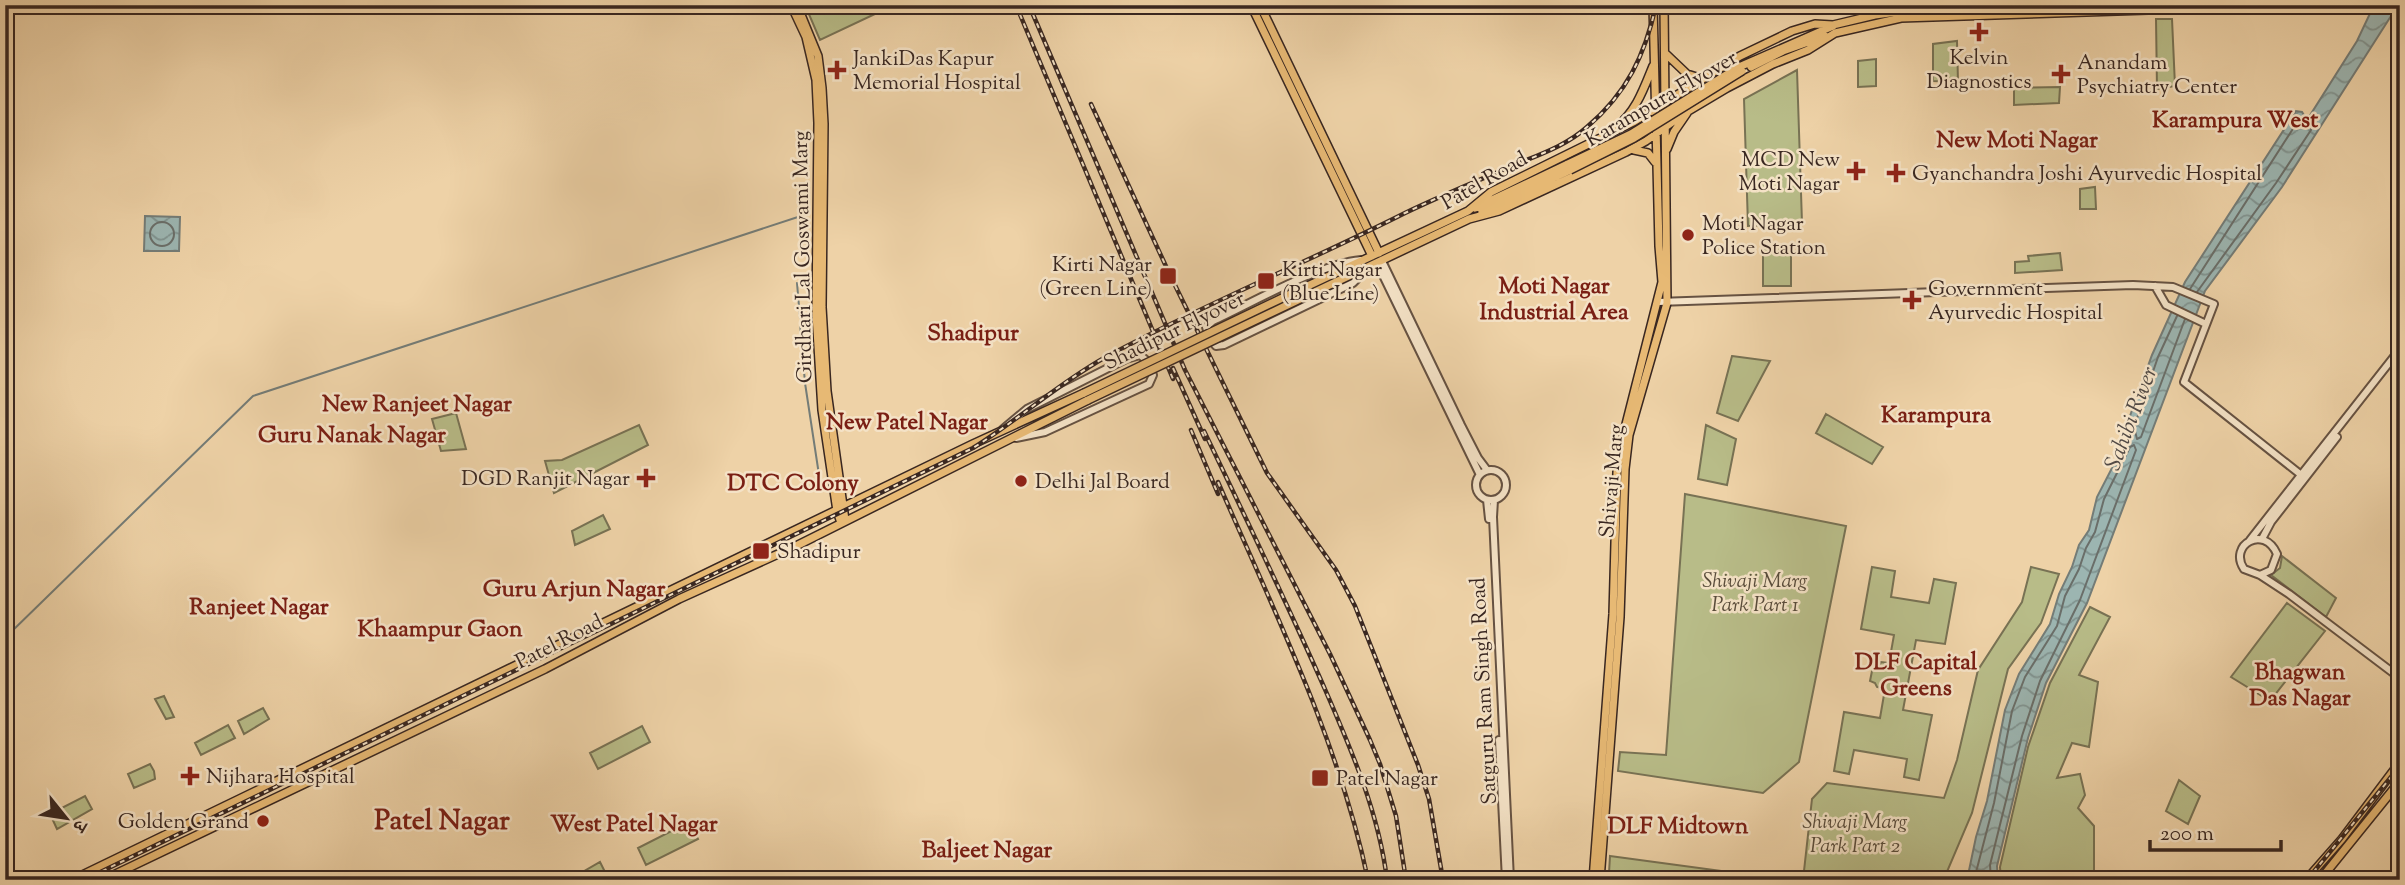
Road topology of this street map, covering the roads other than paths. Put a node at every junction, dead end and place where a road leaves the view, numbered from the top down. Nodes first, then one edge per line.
1 (791, 5) edge
2 (797, 5) edge
3 (1251, 5) edge
4 (1260, 5) edge
5 (1653, 5) edge
6 (1664, 5) edge
7 (2104, 5) edge
8 (2300, 5) edge
9 (1834, 29) junction
10 (1665, 53) junction
11 (1654, 62) junction
12 (1718, 69) junction
13 (1703, 79) junction
14 (1727, 88) junction
15 (1665, 102) junction
16 (1656, 108) junction
17 (1689, 110) junction
18 (1665, 127) junction
19 (1656, 134) junction
20 (1603, 137) junction
21 (1626, 152) junction
22 (1666, 153) junction
23 (1614, 158) junction
24 (1657, 166) junction
25 (1469, 215) junction
26 (1374, 260) junction
27 (2155, 286) junction
28 (1658, 302) junction
29 (1667, 303) junction
30 (2204, 324) junction
31 (2400, 349) edge
32 (2400, 355) edge
33 (1086, 396) junction
34 (1028, 428) joint
35 (999, 432) junction
36 (1005, 440) junction
37 (1487, 470) junction
38 (1480, 475) junction
39 (2303, 476) junction
40 (1491, 500) junction
41 (840, 510) junction
42 (843, 521) junction
43 (2262, 539) junction
44 (2248, 541) junction
45 (2271, 570) junction
46 (2260, 575) junction
47 (2274, 583) junction
48 (2400, 678) edge
49 (2400, 762) edge
50 (2400, 781) edge
51 (72, 880) edge
52 (103, 880) edge
53 (1508, 880) edge
54 (1593, 880) edge
55 (1600, 880) edge
56 (2306, 880) edge
57 (2320, 880) edge

1 - 41 main road, Girdhari Lal Goswami Marg
2 - 41 main road, Girdhari Lal Goswami Marg
3 - 26 main road
4 - 26 main road
5 - 11 main road, Shivaji Marg
6 - 10 main road, Shivaji Marg
7 - 9 main road
8 - 9 main road
9 - 12 main road, Patel Road
9 - 14 main road, Patel Road
9 - 25 main road, Karampura Flyover, bridge
10 - 13 main road
10 - 15 main road, Shivaji Marg
11 - 16 main road, Shivaji Marg
11 - 20 main road
12 - 13 main road, Patel Road
12 - 14 main road
13 - 15 main road, Patel Road
14 - 17 main road, Patel Road
15 - 16 main road, Patel Road
15 - 18 main road, Shivaji Marg
16 - 19 main road, Shivaji Marg
16 - 20 main road, Patel Road
17 - 18 main road, Patel Road
17 - 22 main road
18 - 19 main road, Patel Road
18 - 22 main road, Shivaji Marg
19 - 21 main road, Patel Road
19 - 24 main road, Shivaji Marg
20 - 23 main road
20 - 25 main road, Patel Road
21 - 23 main road, Patel Road
21 - 24 main road
22 - 29 main road, Shivaji Marg
23 - 25 main road, Patel Road
24 - 28 main road, Shivaji Marg
25 - 26 main road, Patel Road
26 - 26 street
26 - 33 main road, Shadipur Flyover, bridge
26 - 37 street
26 - 38 street
27 - 29 street
27 - 30 street
27 - 30 street
28 - 29 street
28 - 54 main road, Shivaji Marg
29 - 55 main road, Shivaji Marg
30 - 39 street
31 - 39 street
32 - 39 street
33 - 34 main road, Shadipur Flyover
33 - 35 main road, Shadipur Flyover
34 - 36 main road, Patel Road
35 - 36 street
35 - 41 main road, Patel Road
36 - 42 main road, Patel Road
37 - 38 street
37 - 40 street
38 - 40 street
39 - 43 street
39 - 44 street
40 - 53 street, Satguru Ram Singh Road
41 - 42 main road
41 - 51 main road, Patel Road
42 - 52 main road, Patel Road
43 - 44 street
43 - 45 street
44 - 46 street
45 - 46 street
45 - 47 street
46 - 47 street
47 - 48 street
49 - 56 main road
50 - 57 main road

